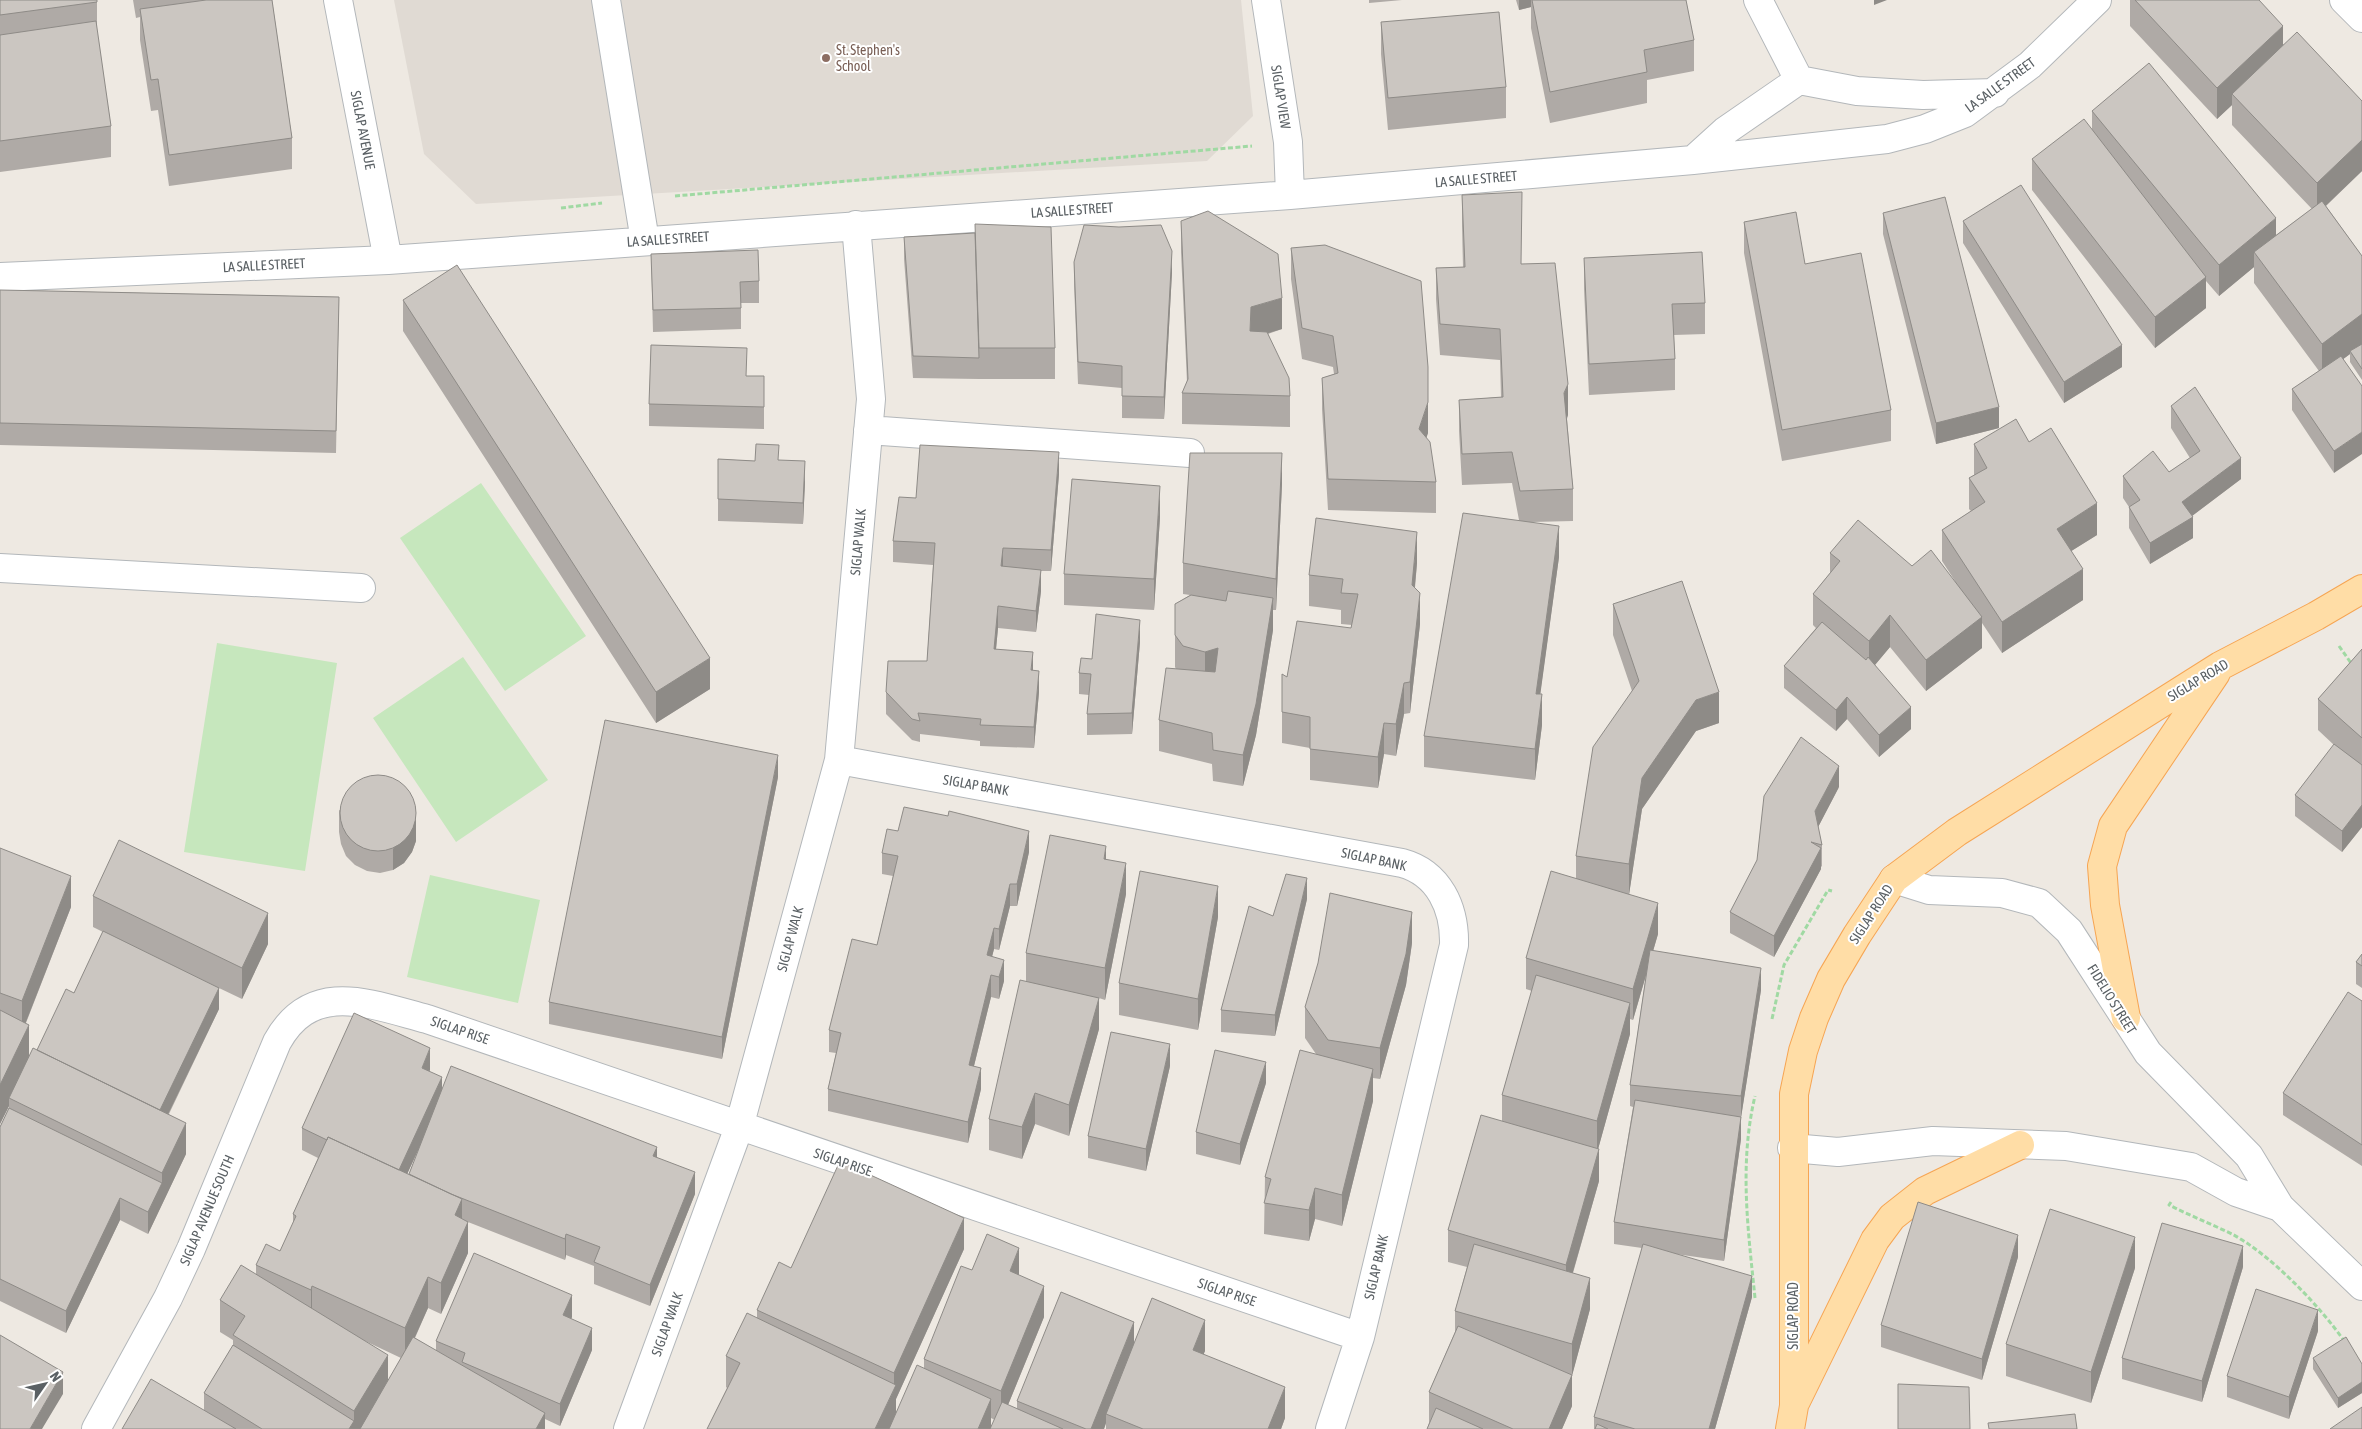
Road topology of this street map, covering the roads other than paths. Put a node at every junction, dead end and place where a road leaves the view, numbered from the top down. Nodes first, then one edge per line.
1 (338, 0) edge
2 (606, 0) edge
3 (1266, 0) edge
4 (1758, 0) edge
5 (2097, 0) edge
6 (2344, 0) edge
7 (2362, 18) edge
8 (1799, 80) junction
9 (1995, 93) junction
10 (1692, 160) junction
11 (1290, 195) junction
12 (856, 225) junction
13 (645, 241) junction
14 (388, 260) junction
15 (0, 278) edge
16 (868, 430) junction
17 (1190, 453) edge
18 (0, 568) edge
19 (361, 588) dead end
20 (2362, 589) edge
21 (2220, 666) junction
22 (839, 760) junction
23 (1894, 879) junction
24 (323, 1002) joint
25 (2126, 1018) junction
26 (2214, 1120) junction
27 (739, 1127) junction
28 (2020, 1145) junction
29 (1792, 1148) junction
30 (2191, 1166) junction
31 (2280, 1207) junction
32 (2362, 1286) edge
33 (1360, 1337) junction
34 (1792, 1417) edge
35 (96, 1429) edge
36 (628, 1429) edge
37 (1330, 1429) edge

1 - 14 street, SIGLAP AVENUE
2 - 13 street
3 - 11 street, SIGLAP VIEW
4 - 8 street
5 - 9 street, LA SALLE STREET
6 - 7 street
8 - 9 street
8 - 10 street
9 - 10 street, LA SALLE STREET
10 - 11 street, LA SALLE STREET
11 - 12 street, LA SALLE STREET
12 - 13 street, LA SALLE STREET
12 - 16 street, SIGLAP WALK
13 - 14 street, LA SALLE STREET
14 - 15 street, LA SALLE STREET
16 - 17 street
16 - 22 street, SIGLAP WALK
18 - 19 street
20 - 21 main road, SIGLAP ROAD
21 - 23 main road, SIGLAP ROAD
21 - 25 main road
22 - 27 street, SIGLAP WALK
22 - 33 street, SIGLAP BANK
23 - 25 street, FIDELIO STREET
23 - 29 main road, SIGLAP ROAD
24 - 27 street, SIGLAP RISE
24 - 35 street, SIGLAP AVENUE SOUTH
25 - 26 street, FIDELIO STREET
26 - 30 street
26 - 31 street, FIDELIO STREET
27 - 33 street, SIGLAP RISE
27 - 36 street, SIGLAP WALK
28 - 29 street, FIDELIO STREET
28 - 30 street, FIDELIO STREET
28 - 34 main road
29 - 34 main road, SIGLAP ROAD
30 - 31 street, FIDELIO STREET
31 - 32 street, FIDELIO STREET
33 - 37 street, SIGLAP BANK

